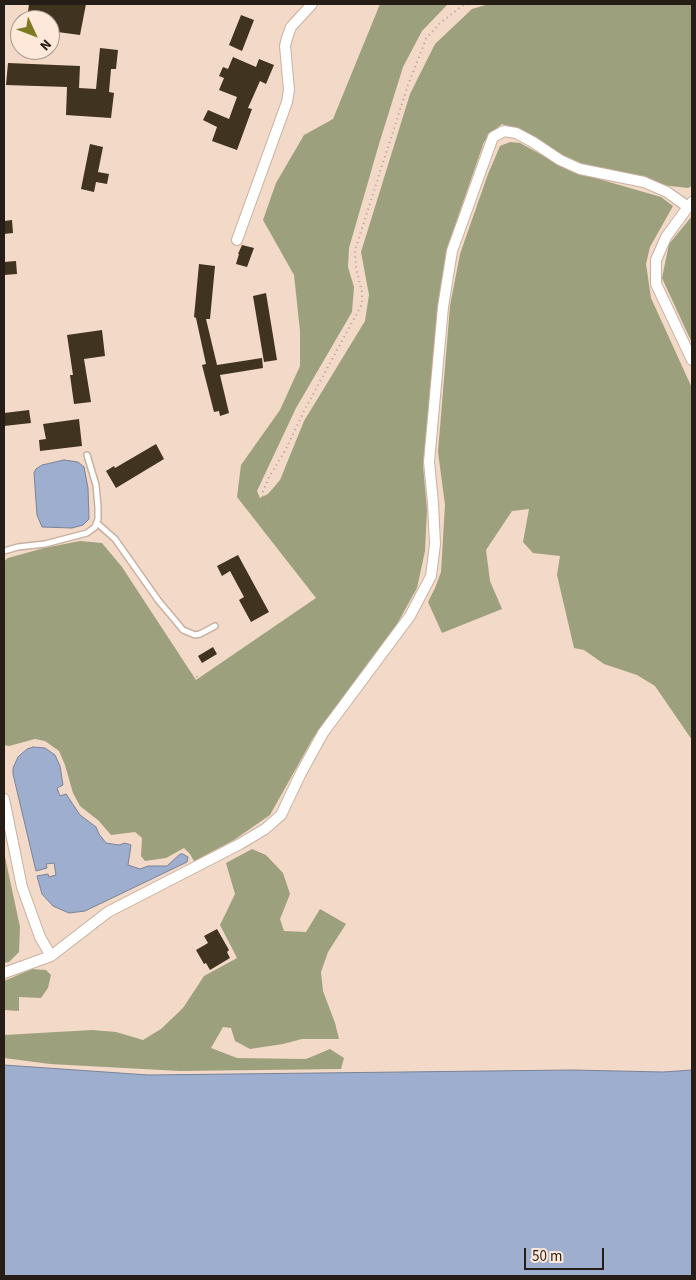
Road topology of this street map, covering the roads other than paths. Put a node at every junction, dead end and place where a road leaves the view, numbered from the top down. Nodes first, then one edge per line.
1 (312, 4) edge
2 (690, 205) edge
3 (237, 240) dead end
4 (692, 360) edge
5 (86, 455) dead end
6 (97, 523) junction
7 (4, 551) edge
8 (215, 626) dead end
9 (4, 799) edge
10 (51, 956) junction
11 (4, 973) edge

1 - 3 street
2 - 4 street
2 - 10 street
5 - 6 lane
6 - 7 lane
6 - 8 lane
9 - 10 street
10 - 11 street

